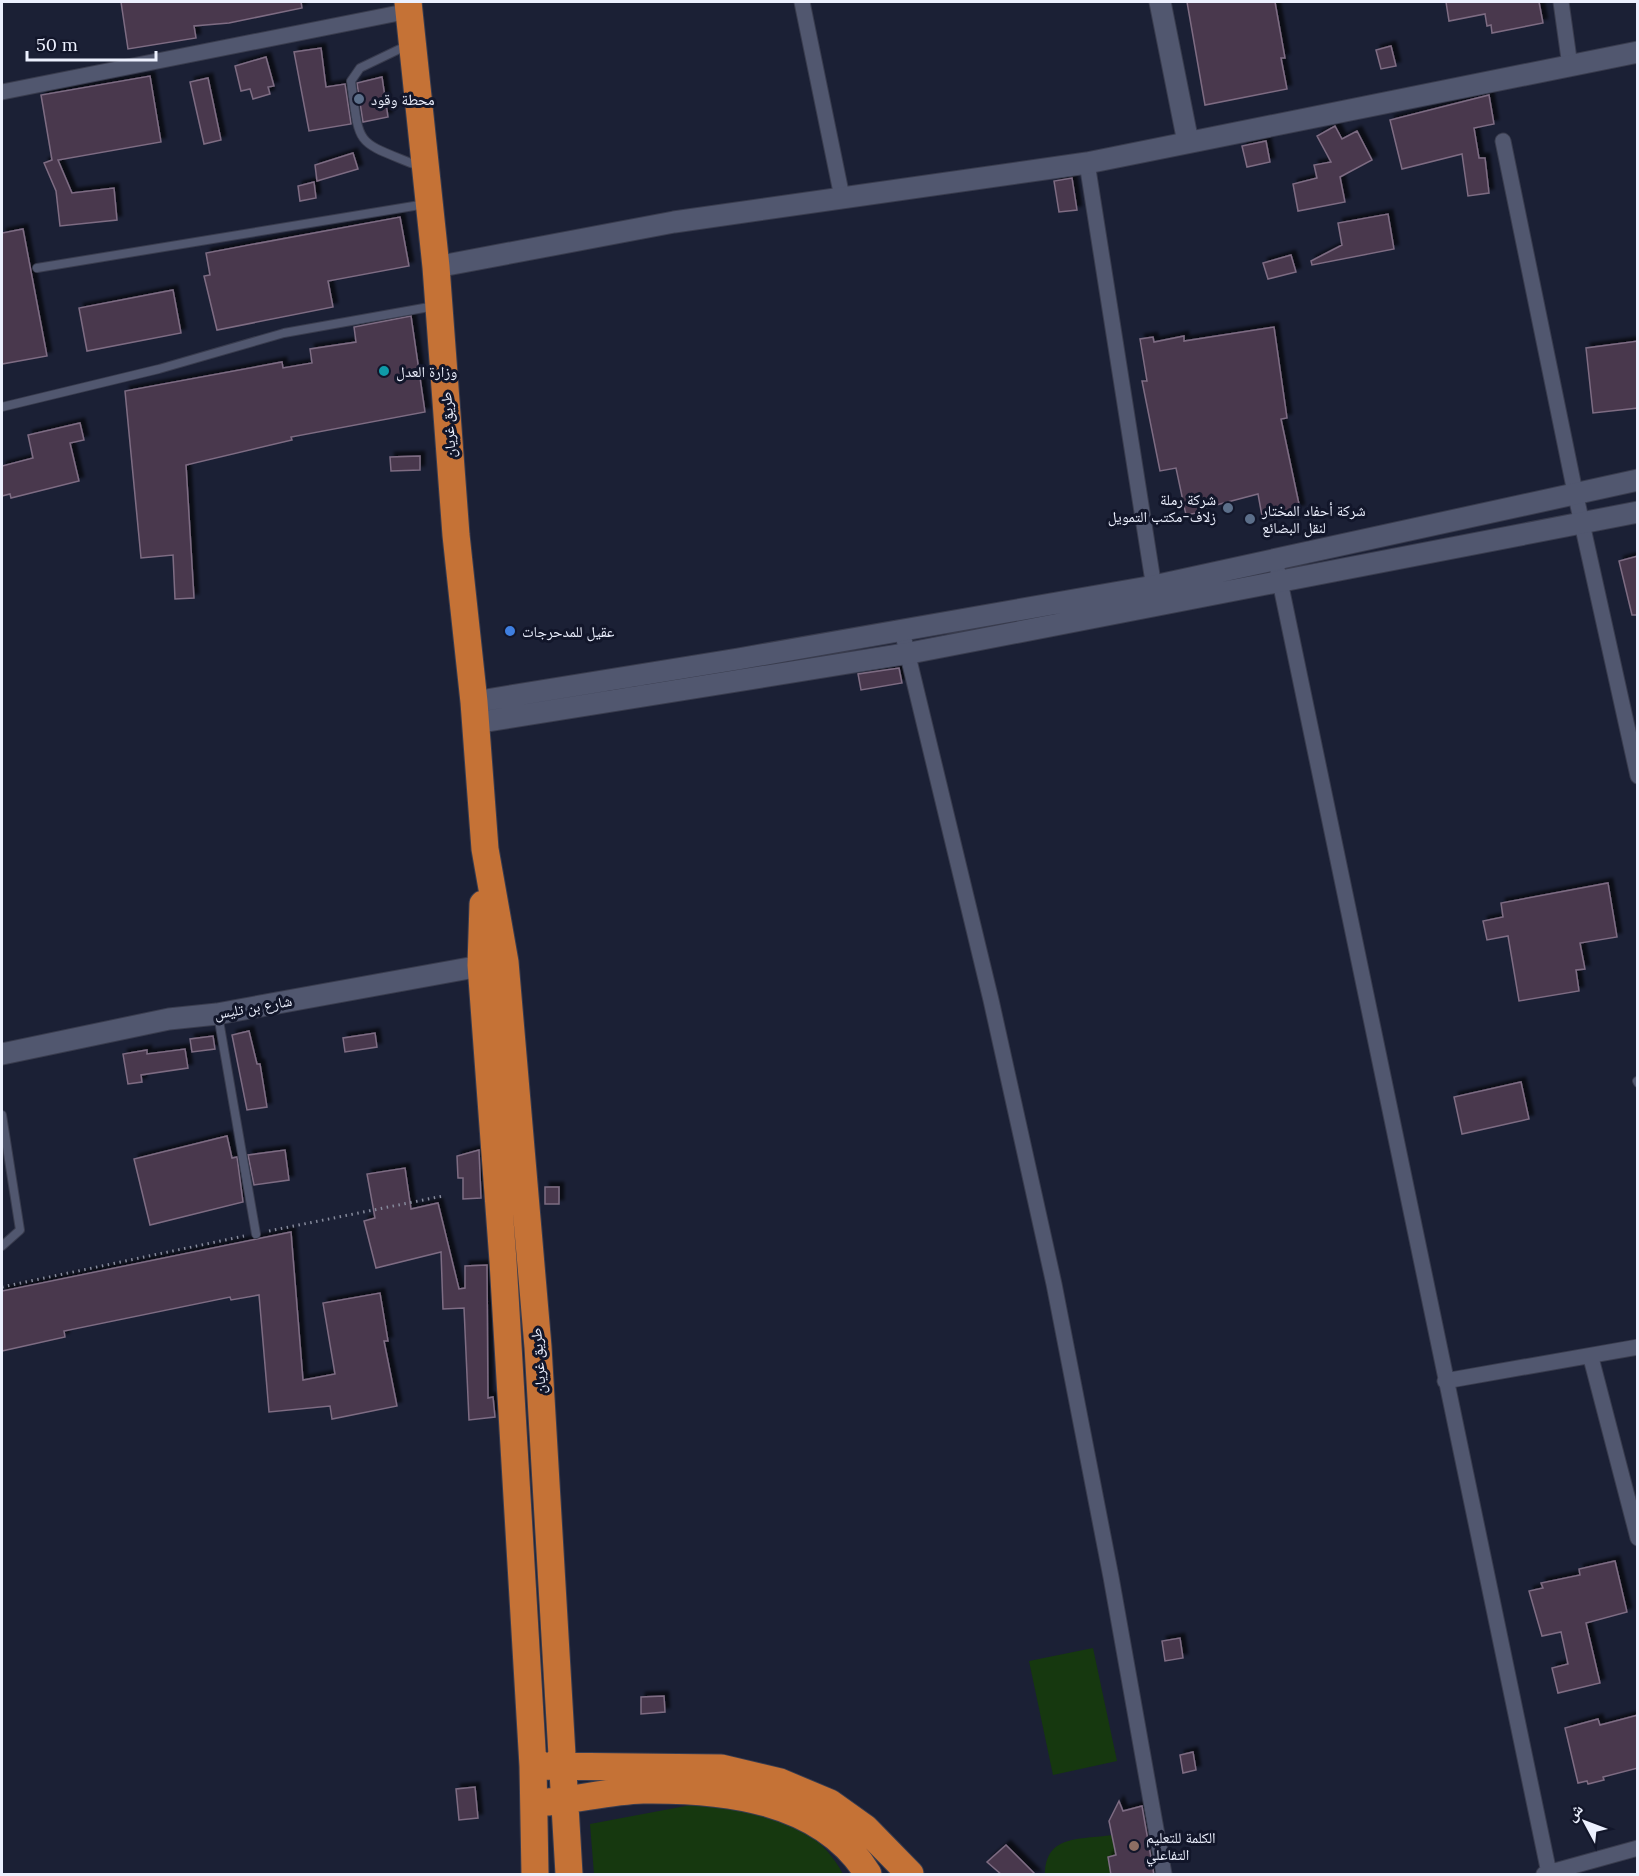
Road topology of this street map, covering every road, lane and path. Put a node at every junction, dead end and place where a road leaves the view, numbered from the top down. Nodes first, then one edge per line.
1 (802, 2) edge
2 (1160, 2) edge
3 (1561, 2) edge
4 (408, 6) edge
5 (412, 43) junction
6 (1638, 52) edge
7 (1570, 66) junction
8 (2, 92) edge
9 (1503, 141) dead end
10 (1188, 142) junction
11 (1087, 163) junction
12 (426, 168) junction
13 (842, 197) junction
14 (429, 204) junction
15 (436, 267) junction
16 (37, 268) dead end
17 (439, 305) junction
18 (2, 407) edge
19 (1638, 480) edge
20 (1575, 492) junction
21 (1638, 512) edge
22 (1581, 523) junction
23 (1275, 559) junction
24 (1280, 583) junction
25 (1155, 596) junction
26 (903, 631) junction
27 (909, 653) junction
28 (475, 713) junction
29 (1638, 776) edge
30 (493, 964) junction
31 (217, 1014) junction
32 (2, 1054) edge
33 (2, 1115) edge
34 (443, 1196) dead end
35 (256, 1233) junction
36 (2, 1246) edge
37 (2, 1287) edge
38 (1638, 1347) edge
39 (1591, 1358) junction
40 (1445, 1381) junction
41 (1638, 1538) edge
42 (533, 1766) junction
43 (562, 1766) junction
44 (565, 1800) junction
45 (535, 1802) junction
46 (1638, 1848) edge
47 (1547, 1874) edge
48 (536, 1875) edge
49 (568, 1875) edge
50 (868, 1875) edge
51 (910, 1875) edge
52 (1164, 1875) edge

1 - 13 street
2 - 10 street
3 - 7 street
4 - 5 highway, طريق غريان
4 - 8 street
5 - 12 highway, طريق غريان
5 - 12 lane
6 - 7 street
7 - 10 street
9 - 20 street
10 - 11 street
11 - 13 street
11 - 25 street
12 - 14 highway, طريق غريان
13 - 15 street
14 - 15 highway, طريق غريان
14 - 16 lane
15 - 17 highway, طريق غريان
17 - 18 lane
17 - 28 highway, طريق غريان
19 - 20 street
20 - 22 street
20 - 23 street
21 - 22 street
22 - 24 street
22 - 29 street
23 - 24 street
23 - 25 street
24 - 25 street
24 - 40 street
25 - 26 street
25 - 27 street
26 - 27 street
26 - 28 street
27 - 28 street
27 - 52 street
28 - 30 highway, طريق غريان
30 - 31 street, شارع بن تليس
30 - 42 highway, طريق غريان
30 - 43 highway, طريق غريان
31 - 32 street, شارع بن تليس
31 - 35 lane
33 - 36 lane
34 - 35 path
35 - 37 path
38 - 39 street
39 - 40 street
39 - 41 street
40 - 47 street
42 - 43 highway
42 - 45 highway, طريق غريان
43 - 44 highway, طريق غريان
43 - 51 highway
44 - 45 highway
44 - 49 highway, طريق غريان
44 - 50 highway
45 - 48 highway, طريق غريان
46 - 47 street

